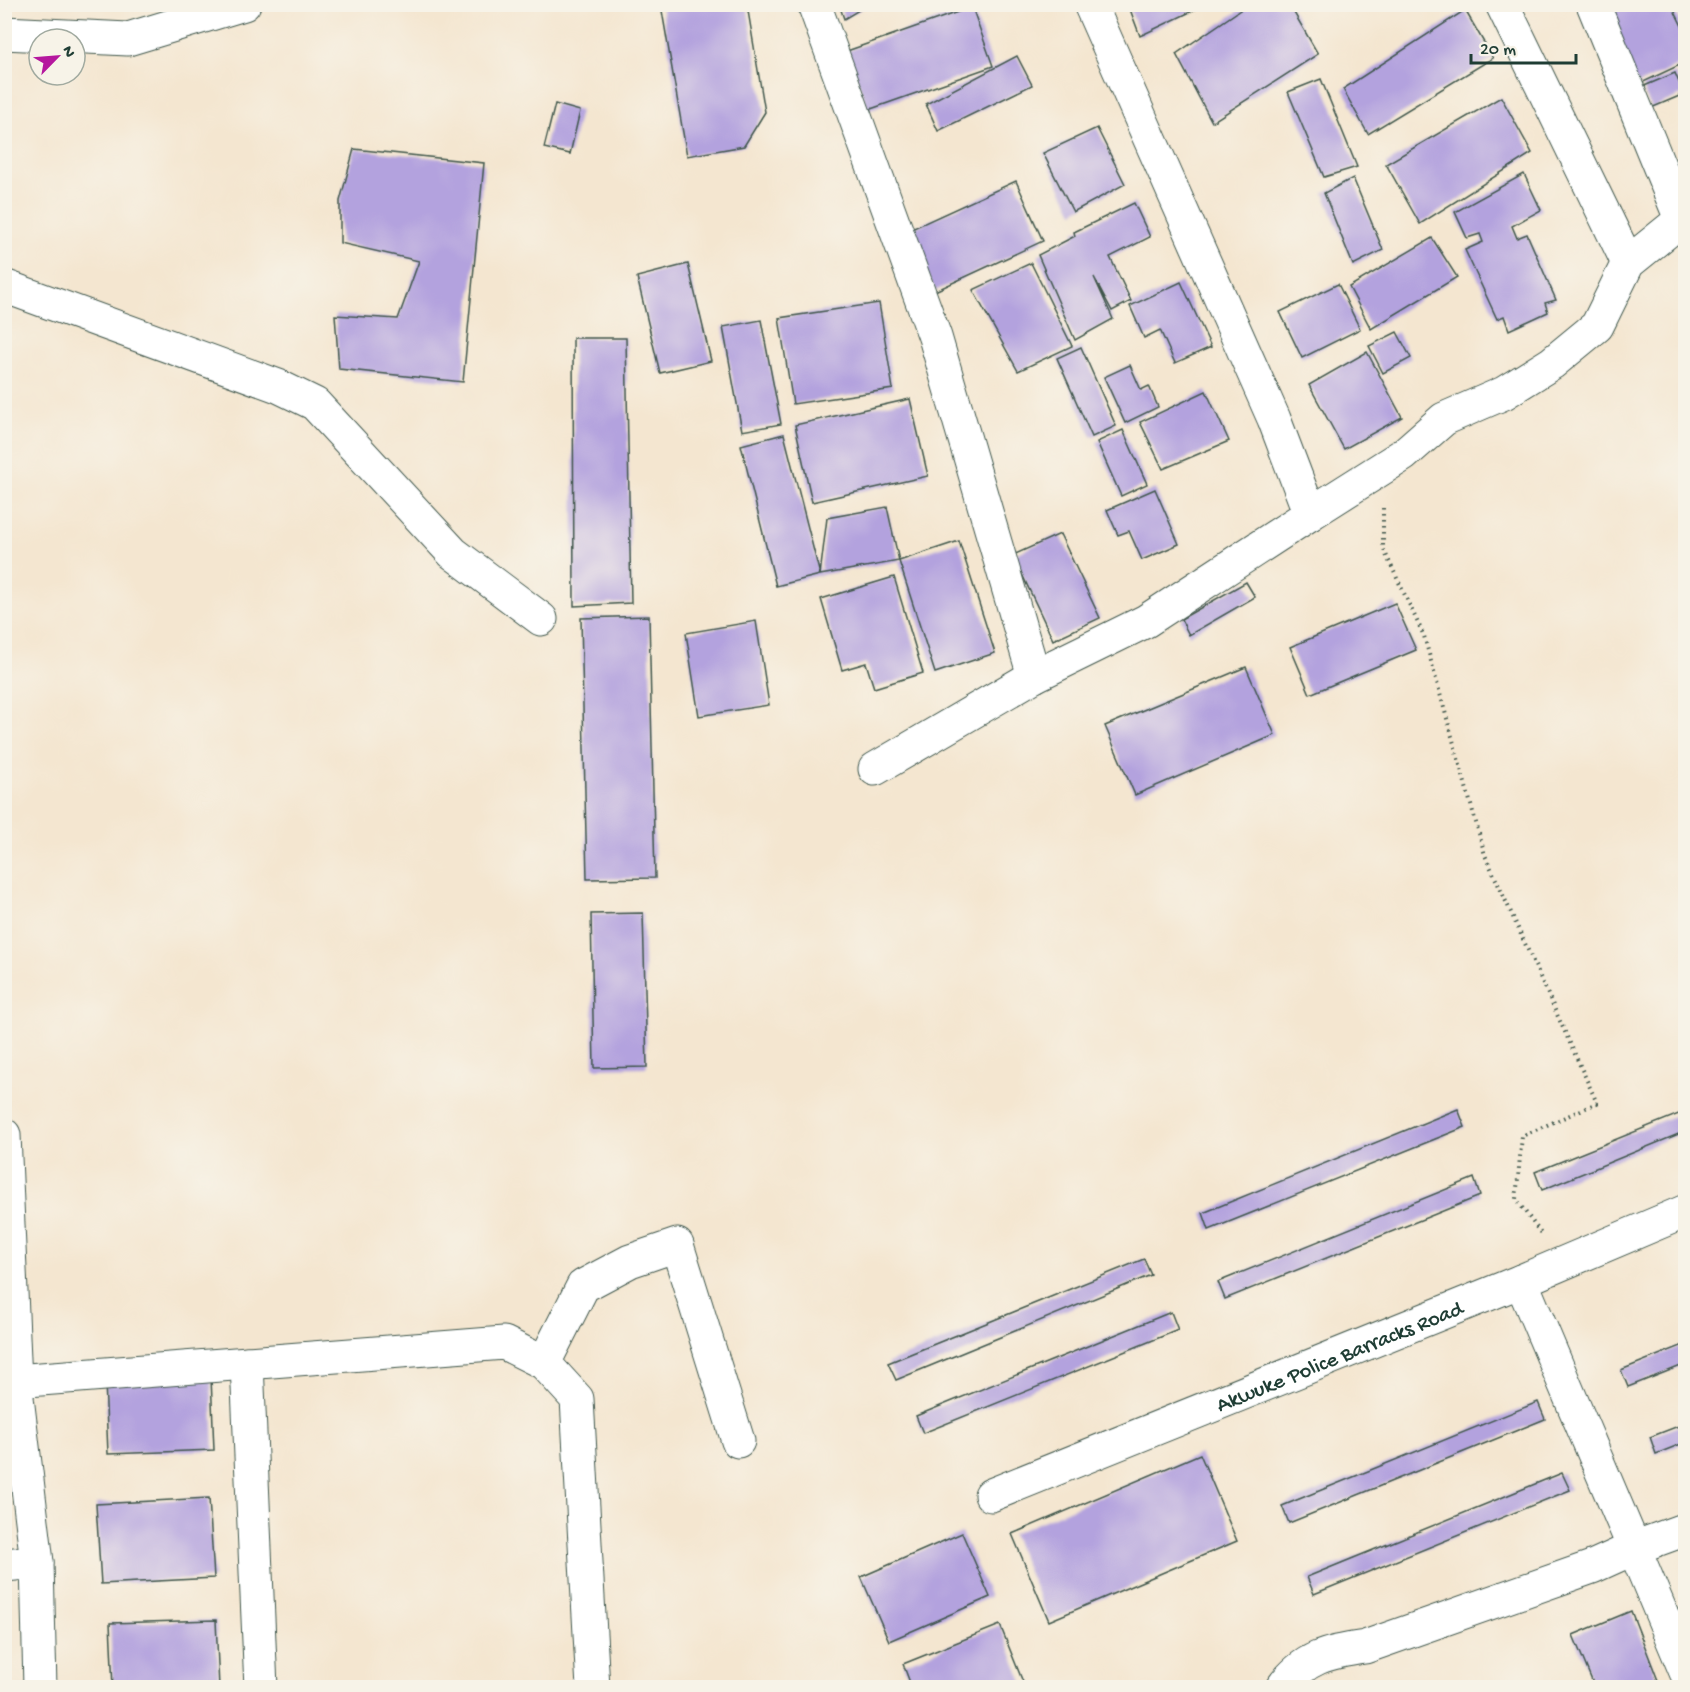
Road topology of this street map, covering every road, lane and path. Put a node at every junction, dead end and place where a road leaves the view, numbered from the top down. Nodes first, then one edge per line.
1 (244, 4) edge
2 (814, 4) edge
3 (1090, 4) edge
4 (1502, 4) edge
5 (1593, 4) edge
6 (4, 33) edge
7 (1683, 218) edge
8 (1628, 263) junction
9 (4, 285) edge
10 (1383, 468) junction
11 (1310, 514) junction
12 (541, 619) dead end
13 (1034, 676) junction
14 (875, 769) dead end
15 (4, 1135) edge
16 (1686, 1212) edge
17 (1562, 1264) junction
18 (1521, 1281) junction
19 (247, 1363) junction
20 (544, 1363) junction
21 (15, 1381) junction
22 (738, 1441) dead end
23 (991, 1494) dead end
24 (1686, 1529) edge
25 (1634, 1548) junction
26 (37, 1562) junction
27 (4, 1565) edge
28 (1686, 1672) edge
29 (40, 1688) edge
30 (261, 1688) edge
31 (593, 1688) edge
32 (1282, 1688) edge

1 - 6 street
2 - 13 street
3 - 11 street
4 - 8 street
5 - 7 street
7 - 8 street
8 - 10 street
9 - 12 street
10 - 11 street
10 - 17 path
11 - 13 street
13 - 14 street
15 - 21 street
16 - 17 street, Akwuke Police Barracks Road
17 - 18 street, Akwuke Police Barracks Road
18 - 23 street, Akwuke Police Barracks Road
18 - 25 street
19 - 20 street
19 - 21 street
19 - 30 street
20 - 22 street
20 - 31 street
21 - 26 street
24 - 25 street
25 - 28 street
25 - 32 street
26 - 27 street
26 - 29 street

